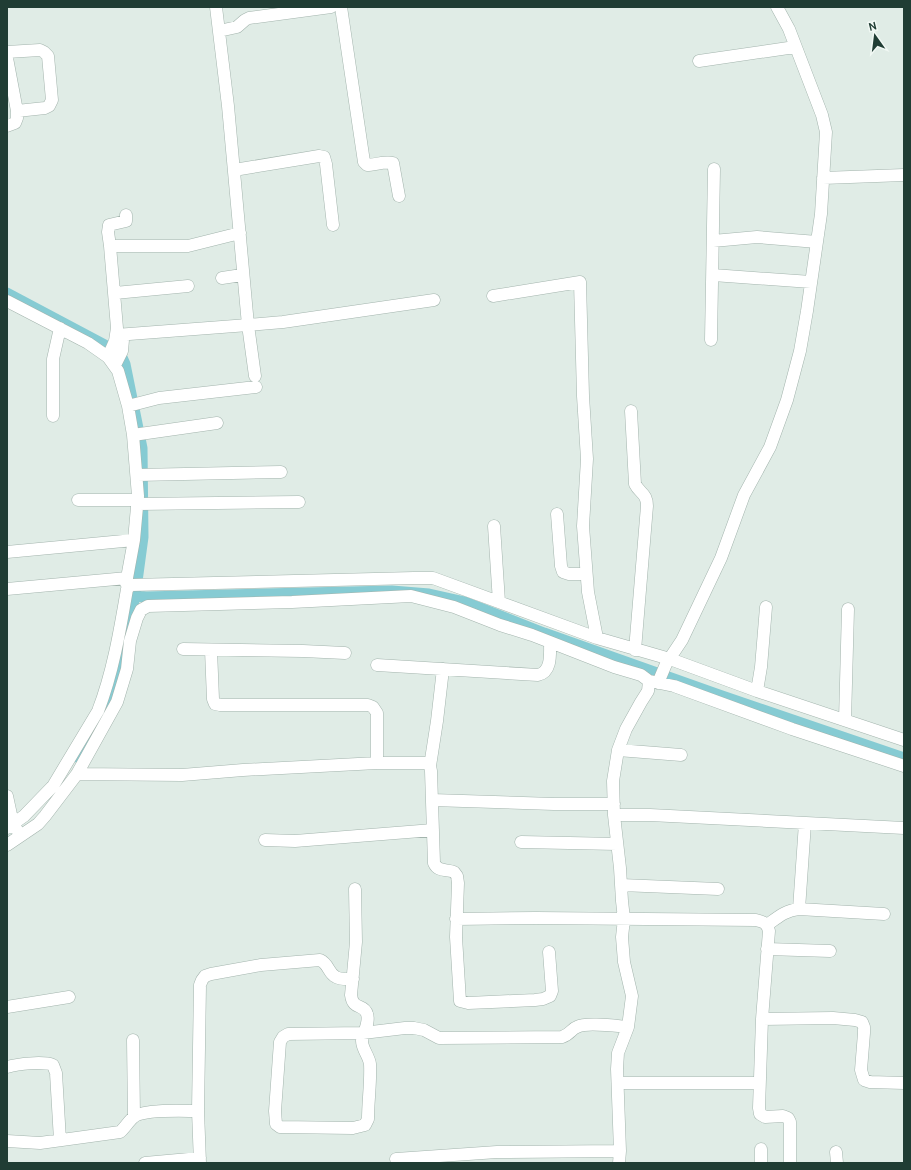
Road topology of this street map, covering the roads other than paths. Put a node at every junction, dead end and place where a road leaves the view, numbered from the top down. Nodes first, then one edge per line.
1 (216, 7) edge
2 (331, 7) edge
3 (341, 7) edge
4 (777, 7) edge
5 (219, 31) junction
6 (795, 47) junction
7 (7, 52) edge
8 (7, 58) edge
9 (699, 61) dead end
10 (17, 111) junction
11 (7, 126) edge
12 (714, 169) dead end
13 (234, 170) junction
14 (904, 175) edge
15 (823, 178) junction
16 (399, 196) dead end
17 (126, 215) dead end
18 (333, 225) dead end
19 (240, 233) junction
20 (713, 241) junction
21 (817, 242) junction
22 (110, 246) junction
23 (242, 275) junction
24 (713, 275) junction
25 (222, 278) dead end
26 (811, 282) junction
27 (188, 286) dead end
28 (114, 294) junction
29 (493, 296) dead end
30 (434, 300) dead end
31 (7, 301) edge
32 (248, 324) junction
33 (60, 328) junction
34 (116, 338) junction
35 (712, 340) dead end
36 (111, 358) junction
37 (133, 405) junction
38 (631, 411) dead end
39 (53, 416) dead end
40 (217, 423) dead end
41 (138, 434) junction
42 (281, 472) dead end
43 (142, 475) junction
44 (78, 500) dead end
45 (299, 502) dead end
46 (141, 503) junction
47 (557, 514) dead end
48 (494, 526) dead end
49 (134, 540) junction
50 (7, 552) edge
51 (586, 574) junction
52 (132, 583) junction
53 (7, 589) edge
54 (499, 602) junction
55 (766, 607) dead end
56 (848, 610) dead end
57 (597, 638) junction
58 (550, 642) junction
59 (183, 649) dead end
60 (211, 650) junction
61 (635, 650) junction
62 (345, 653) dead end
63 (668, 662) junction
64 (377, 665) dead end
65 (443, 669) junction
66 (656, 680) junction
67 (757, 691) junction
68 (845, 720) junction
69 (904, 740) edge
70 (618, 750) junction
71 (681, 754) dead end
72 (377, 763) junction
73 (430, 766) junction
74 (904, 766) edge
75 (77, 774) junction
76 (7, 796) edge
77 (432, 800) junction
78 (614, 809) junction
79 (805, 823) junction
80 (904, 828) edge
81 (15, 829) edge
82 (433, 830) junction
83 (265, 840) dead end
84 (520, 842) dead end
85 (617, 844) junction
86 (7, 845) edge
87 (621, 885) junction
88 (355, 889) dead end
89 (718, 889) dead end
90 (799, 909) junction
91 (884, 914) dead end
92 (456, 919) junction
93 (624, 919) junction
94 (767, 925) junction
95 (767, 949) junction
96 (830, 951) dead end
97 (549, 952) dead end
98 (353, 979) junction
99 (69, 997) dead end
100 (7, 1007) edge
101 (762, 1019) junction
102 (628, 1027) junction
103 (363, 1033) junction
104 (133, 1040) dead end
105 (7, 1067) edge
106 (618, 1083) junction
107 (759, 1083) junction
108 (904, 1083) edge
109 (198, 1111) junction
110 (134, 1117) junction
111 (60, 1140) junction
112 (7, 1141) edge
113 (761, 1149) dead end
114 (620, 1151) junction
115 (396, 1159) dead end
116 (200, 1160) edge
117 (145, 1163) edge
118 (619, 1163) edge
119 (761, 1163) edge
120 (790, 1163) edge

1 - 5 street
2 - 5 street
3 - 16 street
4 - 6 street
5 - 13 street
6 - 9 street
6 - 15 street
7 - 10 street
8 - 10 street
10 - 11 street
12 - 20 street
13 - 18 street
13 - 19 street
14 - 15 street
15 - 21 street
17 - 22 street
19 - 22 street
19 - 23 street
20 - 21 street
20 - 24 street
21 - 26 street
22 - 28 street
23 - 25 street
23 - 32 street
24 - 26 street
24 - 35 street
26 - 63 street
27 - 28 street
28 - 34 street
29 - 51 street
30 - 32 street
31 - 33 street
32 - 34 street
32 - 37 street
33 - 36 street
33 - 39 street
34 - 36 street
36 - 37 street
37 - 41 street
38 - 61 street
40 - 41 street
41 - 43 street
42 - 43 street
43 - 46 street
44 - 46 street
45 - 46 street
46 - 49 street
47 - 51 street
48 - 54 street
49 - 50 street
49 - 52 street
51 - 57 street
52 - 53 street
52 - 54 street
52 - 81 street
54 - 57 street
55 - 67 street
56 - 68 street
57 - 61 street
58 - 65 street
58 - 66 street
58 - 75 street
59 - 60 street
60 - 62 street
60 - 72 street
61 - 63 street
63 - 66 street
63 - 67 street
64 - 65 street
65 - 73 street
66 - 70 street
66 - 74 street
67 - 68 street
68 - 69 street
70 - 71 street
70 - 78 street
72 - 73 street
72 - 75 street
73 - 77 street
75 - 81 street
76 - 81 street
77 - 78 street
77 - 82 street
78 - 79 street
78 - 85 street
79 - 80 street
79 - 90 street
81 - 86 street
82 - 83 street
82 - 92 street
84 - 85 street
85 - 87 street
87 - 89 street
87 - 93 street
88 - 98 street
90 - 91 street
90 - 94 street
92 - 93 street
92 - 97 street
93 - 94 street
93 - 102 street
94 - 95 street
95 - 96 street
95 - 101 street
98 - 103 street
98 - 109 street
99 - 100 street
101 - 107 street
101 - 108 street
102 - 103 street
102 - 106 street
103 - 103 street
104 - 110 street
105 - 111 street
106 - 107 street
106 - 114 street
107 - 120 street
109 - 110 street
109 - 116 street
110 - 111 street
111 - 112 street
113 - 119 street
114 - 115 street
114 - 118 street
116 - 117 street

